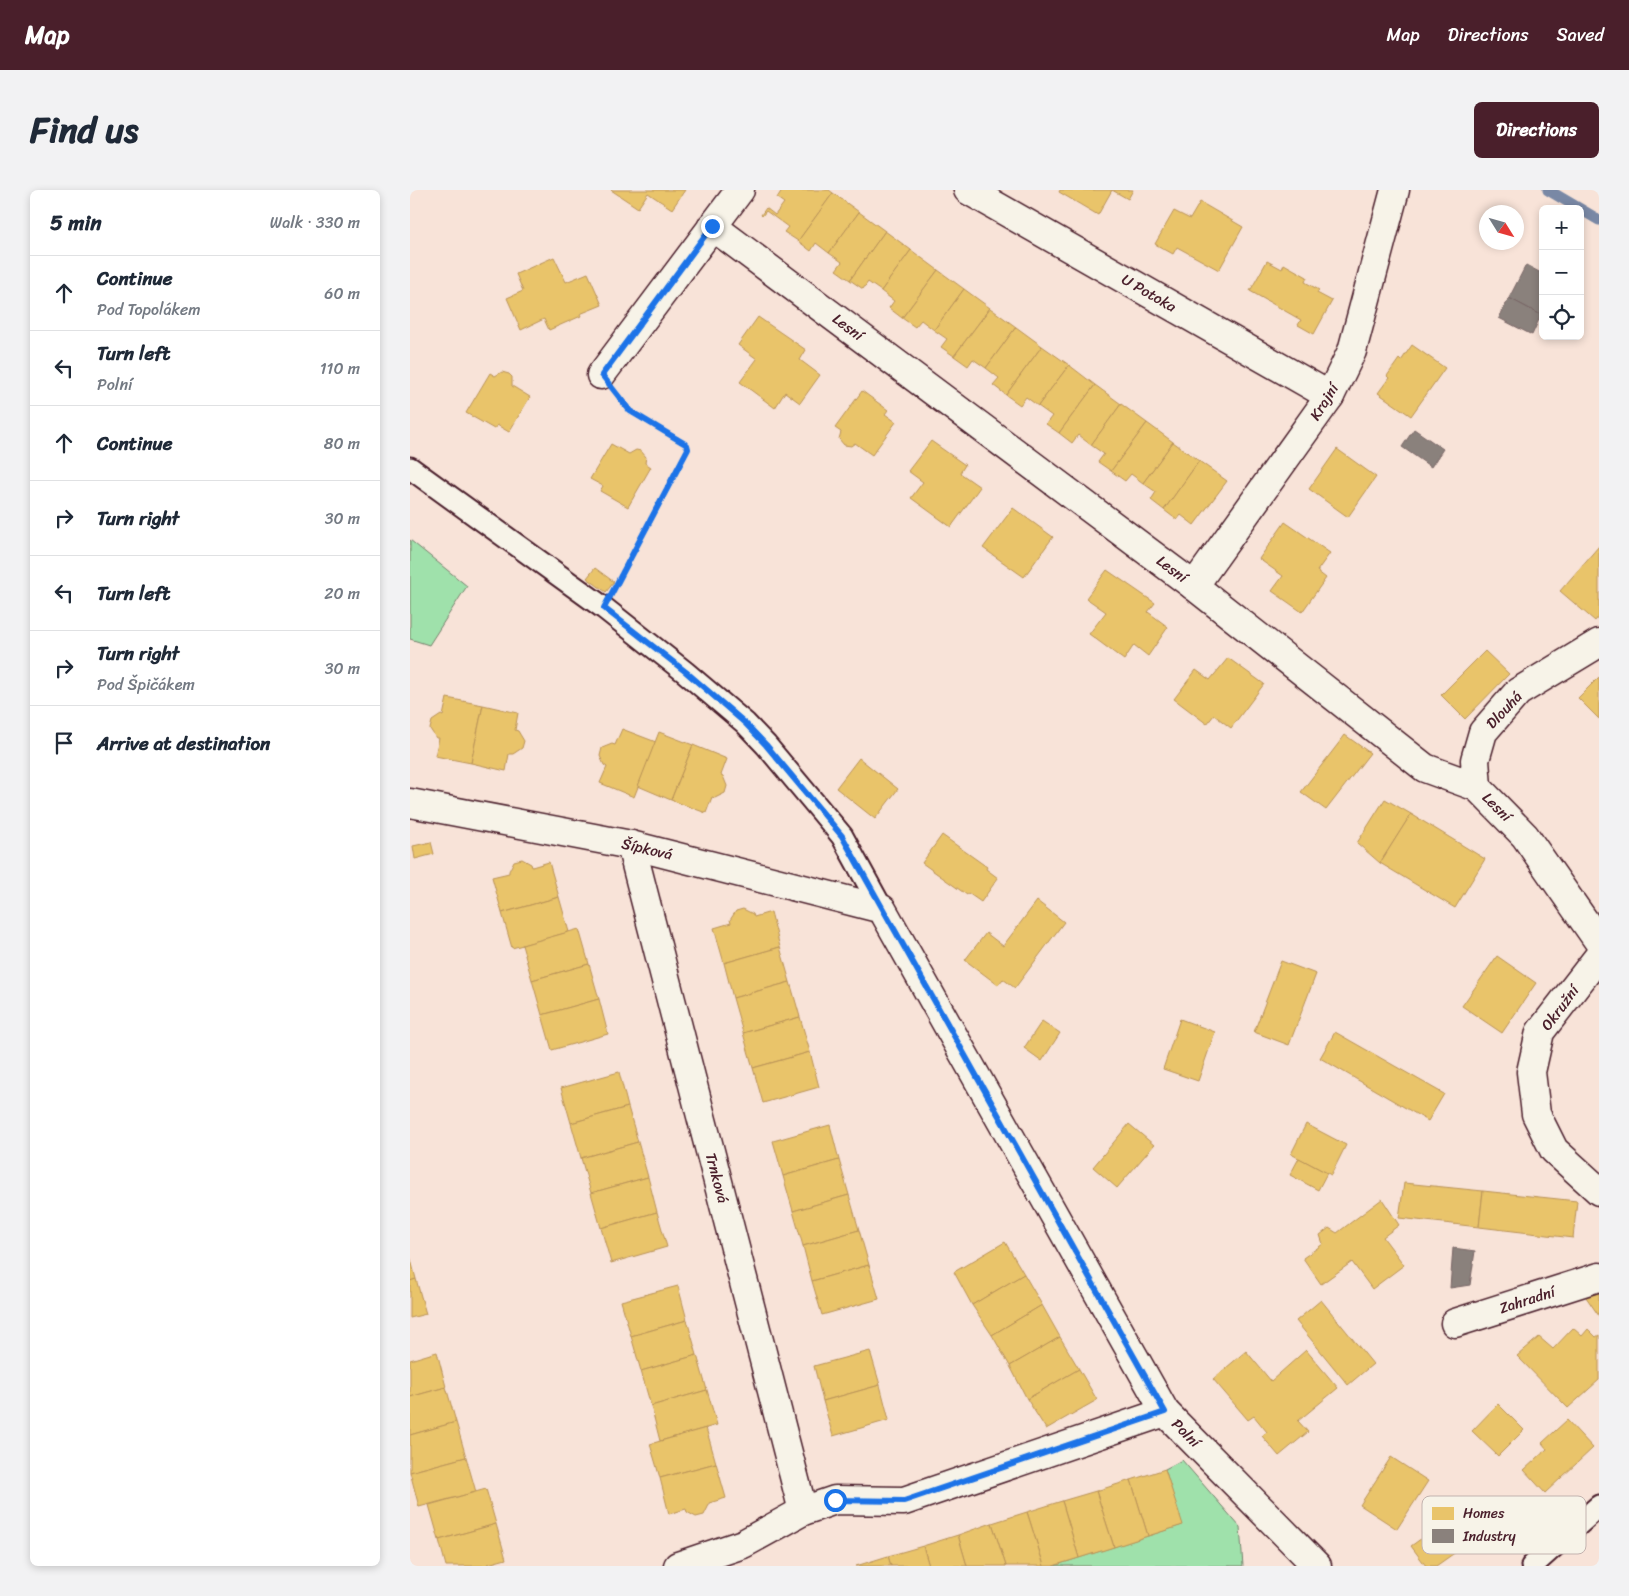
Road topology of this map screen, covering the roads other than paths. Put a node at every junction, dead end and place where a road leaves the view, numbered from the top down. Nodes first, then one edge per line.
1 (740, 190) edge
2 (968, 190) edge
3 (1395, 190) edge
4 (712, 226) junction
5 (602, 375) road end
6 (1330, 396) junction
7 (410, 468) edge
8 (1194, 586) junction
9 (1599, 643) edge
10 (1477, 788) junction
11 (412, 804) edge
12 (631, 845) junction
13 (882, 909) junction
14 (1599, 942) edge
15 (1599, 956) edge
16 (1599, 1191) edge
17 (1599, 1277) edge
18 (1455, 1324) dead end
19 (1165, 1412) junction
20 (1599, 1506) edge
21 (803, 1512) junction
22 (1586, 1518) edge
23 (1545, 1554) edge
24 (678, 1566) edge
25 (1318, 1566) edge
26 (1532, 1566) edge

1 - 4 street
2 - 6 street, U Potoka
3 - 6 street, Krajní
4 - 5 street
4 - 8 street, Lesní
6 - 8 street, Krajní
7 - 13 lane
8 - 10 street, Lesní
9 - 10 street, Dlouhá
10 - 14 street, Lesní
11 - 12 street, Šípková
12 - 13 street, Šípková
12 - 21 street, Trnková
13 - 19 street, Polní
15 - 16 street, Okružní
17 - 18 street, Zahradní
19 - 21 street
19 - 25 street, Polní
20 - 22 lane
21 - 24 street
23 - 26 lane

